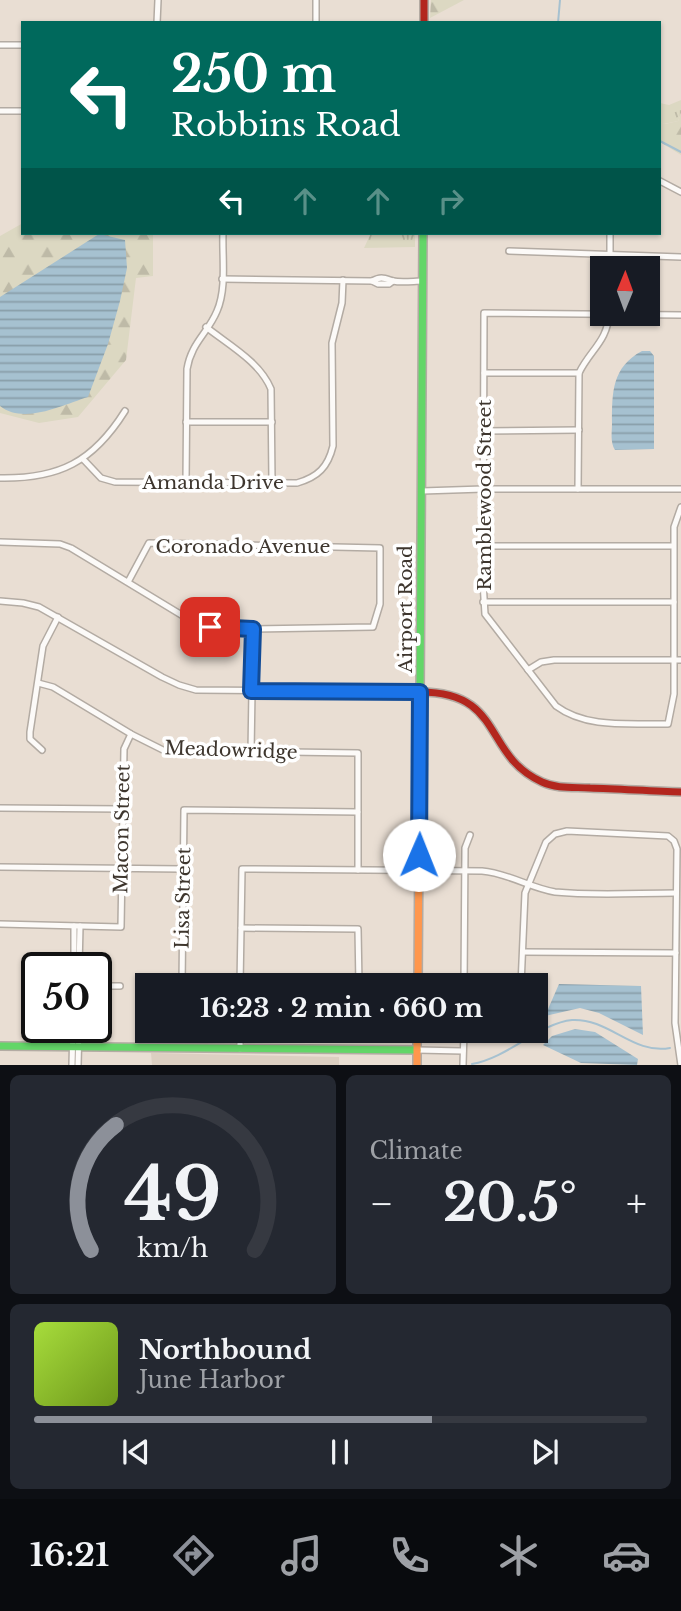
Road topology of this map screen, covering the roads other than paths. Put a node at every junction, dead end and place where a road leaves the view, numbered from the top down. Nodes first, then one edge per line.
1 (158, 0) edge
2 (316, 0) edge
3 (424, 0) edge
4 (158, 21) edge
5 (316, 21) edge
6 (424, 21) edge
7 (0, 45) edge
8 (21, 45) edge
9 (0, 111) edge
10 (21, 111) edge
11 (661, 182) edge
12 (681, 192) edge
13 (223, 235) edge
14 (423, 235) edge
15 (610, 235) edge
16 (509, 251) dead end
17 (610, 254) junction
18 (681, 257) edge
19 (222, 279) junction
20 (343, 280) junction
21 (423, 281) junction
22 (590, 314) edge
23 (660, 315) edge
24 (681, 315) edge
25 (608, 326) edge
26 (206, 327) junction
27 (484, 373) junction
28 (579, 373) junction
29 (125, 411) dead end
30 (186, 422) junction
31 (272, 422) junction
32 (579, 430) junction
33 (484, 431) junction
34 (83, 459) junction
35 (0, 478) edge
36 (186, 482) junction
37 (272, 482) junction
38 (483, 489) junction
39 (578, 489) junction
40 (681, 489) edge
41 (422, 491) junction
42 (681, 507) edge
43 (0, 542) edge
44 (483, 546) junction
45 (673, 546) junction
46 (128, 582) junction
47 (0, 601) edge
48 (483, 602) junction
49 (674, 602) junction
50 (58, 617) junction
51 (253, 629) junction
52 (678, 660) edge
53 (528, 670) junction
54 (38, 683) junction
55 (251, 691) junction
56 (420, 692) junction
57 (131, 734) junction
58 (43, 750) dead end
59 (251, 752) junction
60 (681, 792) edge
61 (0, 808) edge
62 (122, 809) junction
63 (358, 812) junction
64 (470, 835) dead end
65 (0, 867) edge
66 (122, 868) junction
67 (182, 869) junction
68 (358, 870) junction
69 (419, 870) junction
70 (465, 871) junction
71 (528, 884) junction
72 (676, 893) junction
73 (0, 924) edge
74 (77, 926) junction
75 (241, 928) junction
76 (523, 951) junction
77 (75, 952) edge
78 (78, 952) edge
79 (676, 953) junction
80 (182, 973) edge
81 (240, 973) edge
82 (359, 973) edge
83 (418, 973) edge
84 (464, 973) edge
85 (522, 973) edge
86 (112, 986) edge
87 (120, 986) dead end
88 (75, 1043) edge
89 (76, 1043) edge
90 (240, 1043) edge
91 (417, 1043) edge
92 (463, 1043) edge
93 (0, 1046) edge
94 (75, 1046) junction
95 (240, 1049) junction
96 (417, 1050) junction
97 (463, 1051) junction
98 (72, 1065) edge
99 (78, 1065) edge
100 (417, 1065) edge
101 (463, 1065) edge
102 (681, 1065) edge

1 - 4 street
2 - 5 street
3 - 6 main road
7 - 8 street
9 - 10 street
11 - 12 street
13 - 19 street
14 - 21 main road, Airport Road
15 - 17 street
16 - 17 street
17 - 18 street
19 - 20 street
19 - 26 street
20 - 21 street
20 - 37 street, Amanda Drive
21 - 41 main road, Airport Road
22 - 27 street, Ramblewood Street
23 - 24 street
25 - 28 street
26 - 30 street
26 - 31 street
27 - 28 street
27 - 33 street, Ramblewood Street
28 - 32 street
29 - 34 street
30 - 31 street
30 - 36 street
31 - 37 street
32 - 33 street
32 - 39 street
33 - 38 street, Ramblewood Street
34 - 35 street
34 - 36 street, Amanda Drive
36 - 37 street, Amanda Drive
38 - 39 street
38 - 41 street
38 - 44 street, Ramblewood Street
39 - 40 street
41 - 56 main road, Airport Road
42 - 45 street
43 - 46 street
44 - 45 street
44 - 48 street, Ramblewood Street
45 - 49 street
46 - 51 street
46 - 51 street, Coronado Avenue
47 - 50 street
48 - 49 street
48 - 53 street, Ramblewood Street
49 - 52 street
50 - 54 street
50 - 55 street
51 - 55 street
52 - 53 street
52 - 53 street, Ramblewood Street
54 - 57 street, Meadowridge
54 - 58 street
55 - 56 street
55 - 59 street
56 - 60 main road
56 - 69 main road, Airport Road
57 - 59 street, Meadowridge
57 - 62 street, Macon Street
59 - 63 street, Meadowridge
61 - 62 street
62 - 66 street, Macon Street
63 - 67 street, Lisa Street
63 - 68 street
64 - 70 street
65 - 66 street
66 - 67 street
66 - 74 street, Macon Street
67 - 80 street, Lisa Street
68 - 69 street
68 - 75 street
69 - 70 street
69 - 83 main road, Airport Road
70 - 71 street
70 - 84 street
71 - 72 street
71 - 72 street
71 - 76 street
72 - 79 street
73 - 74 street
74 - 77 street
74 - 78 street
75 - 81 street
75 - 82 street
76 - 79 street
76 - 85 street
79 - 102 street
86 - 87 street
88 - 94 street
89 - 94 street
90 - 95 street
91 - 96 main road
92 - 97 street
93 - 94 main road
94 - 95 main road
94 - 98 street
94 - 99 street
95 - 96 main road
96 - 97 street
96 - 100 main road
97 - 101 street

